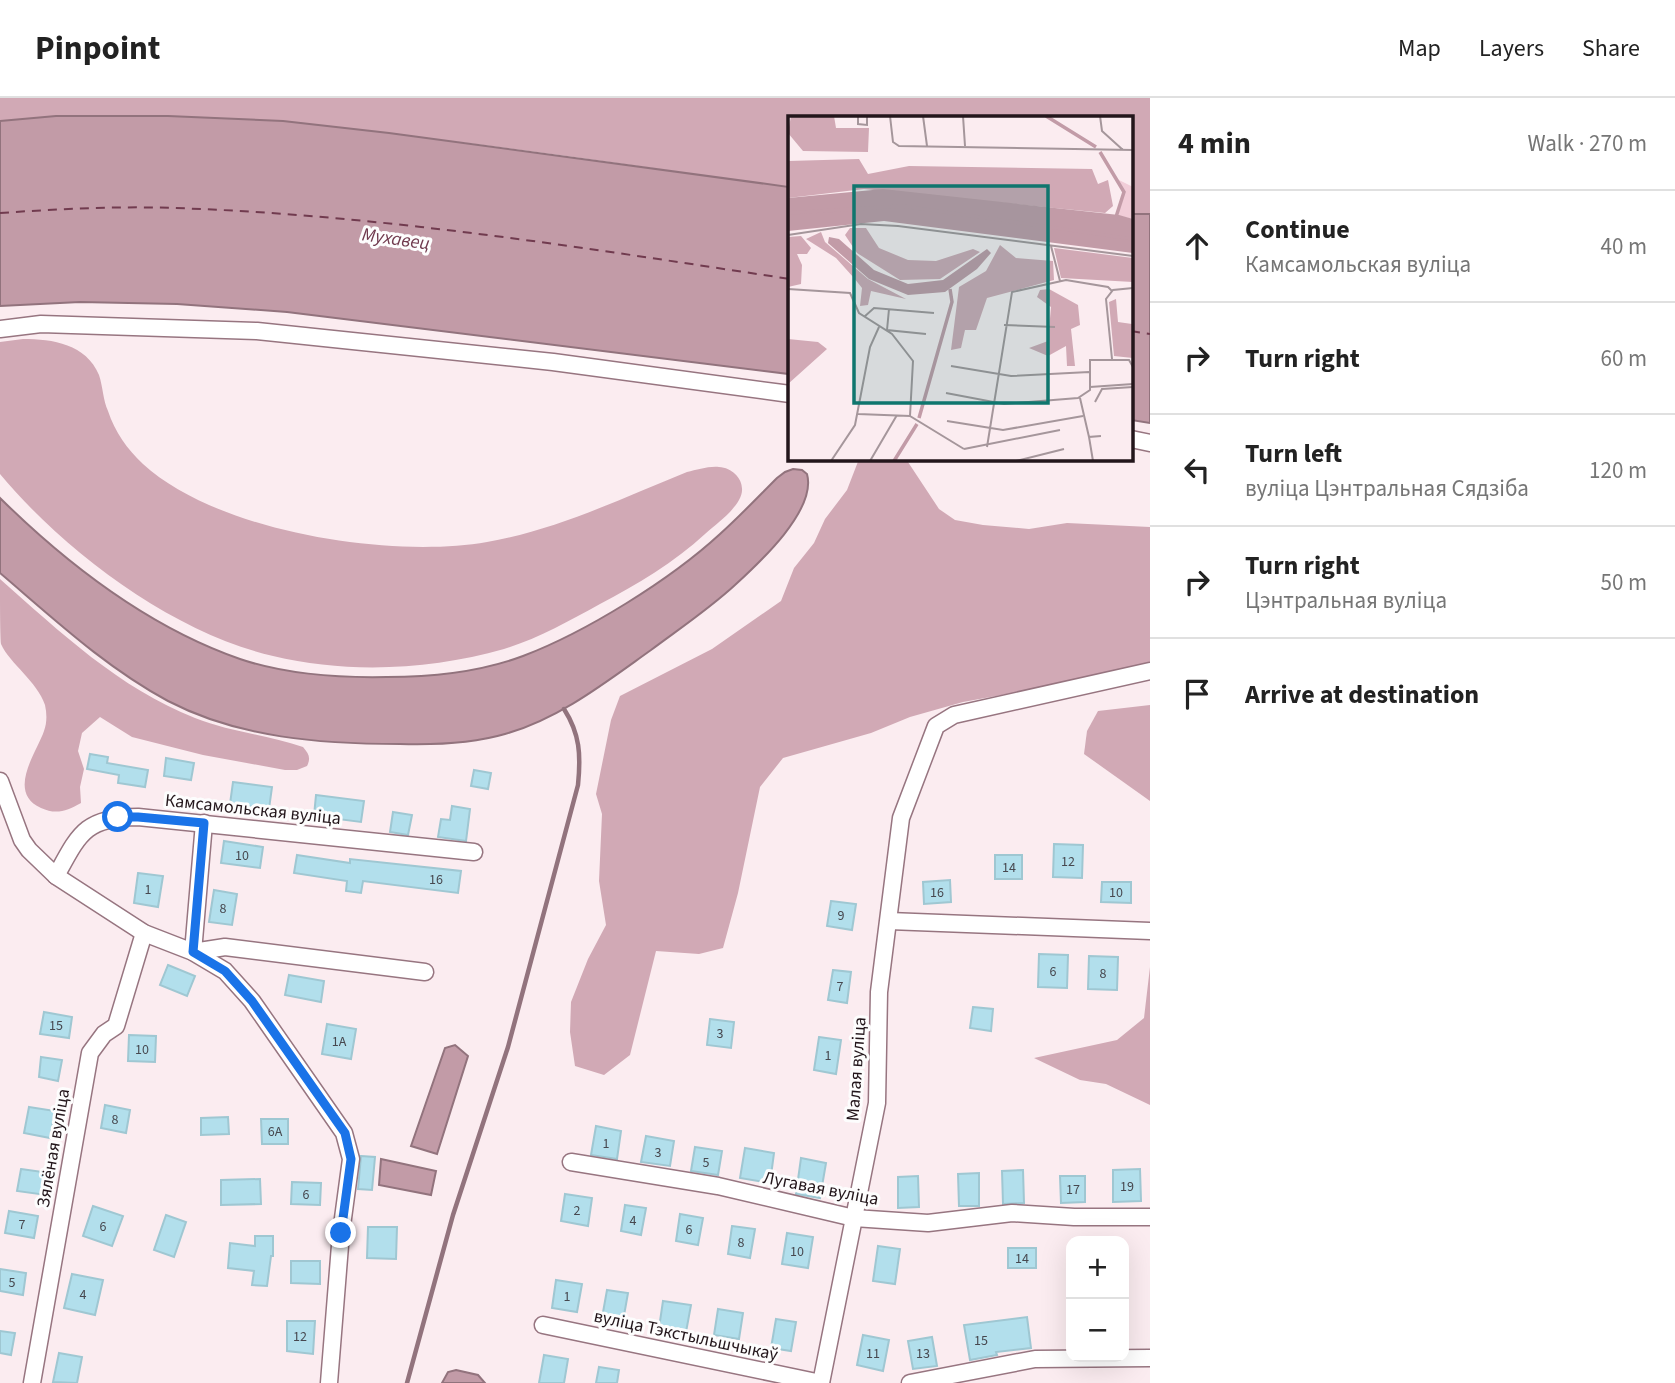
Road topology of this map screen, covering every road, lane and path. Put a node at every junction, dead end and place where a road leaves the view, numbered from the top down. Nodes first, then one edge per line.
1 (0, 329) edge
2 (788, 394) edge
3 (1132, 439) edge
4 (1150, 443) edge
5 (1150, 671) edge
6 (0, 781) edge
7 (204, 823) junction
8 (474, 852) dead end
9 (56, 876) junction
10 (889, 921) junction
11 (1150, 931) edge
12 (144, 933) junction
13 (193, 952) junction
14 (425, 972) dead end
15 (571, 1162) dead end
16 (1150, 1217) edge
17 (854, 1218) junction
18 (543, 1325) dead end
19 (1150, 1358) edge
20 (32, 1383) edge
21 (329, 1383) edge
22 (821, 1383) edge
23 (910, 1383) edge

1 - 2 street
3 - 4 street
5 - 10 street, Малая вуліца
6 - 9 street
7 - 8 street, Камсамольская вуліца
7 - 9 street, Камсамольская вуліца
7 - 13 street
9 - 12 street
10 - 11 street
10 - 17 street, Малая вуліца
12 - 13 street
12 - 20 street, Зялёная вуліца
13 - 14 street
13 - 21 street
15 - 17 street, Лугавая вуліца
16 - 17 street, Лугавая вуліца
17 - 22 street, Малая вуліца
18 - 22 street, вуліца Тэкстыльшчыкаў
19 - 23 street

